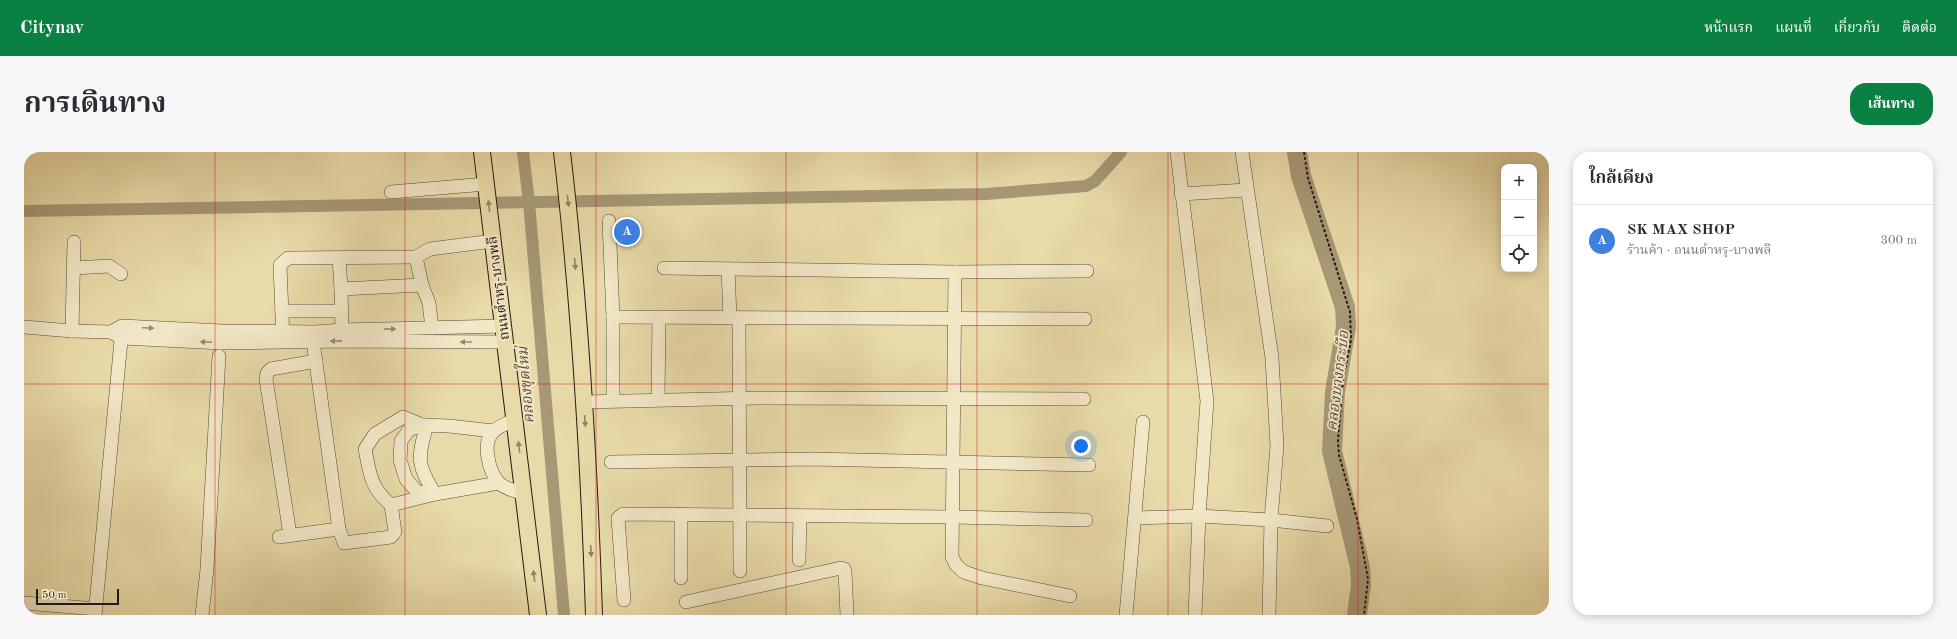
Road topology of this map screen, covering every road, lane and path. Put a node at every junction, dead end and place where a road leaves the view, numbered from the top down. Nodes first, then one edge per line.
1 (482, 152) edge
2 (562, 152) edge
3 (1177, 152) edge
4 (1242, 152) edge
5 (1304, 152) edge
6 (486, 185) junction
7 (1246, 190) junction
8 (391, 192) dead end
9 (1181, 194) junction
10 (609, 221) dead end
11 (492, 234) junction
12 (74, 242) dead end
13 (416, 257) junction
14 (339, 258) junction
15 (74, 268) junction
16 (664, 268) dead end
17 (728, 269) junction
18 (1087, 271) dead end
19 (955, 272) junction
20 (121, 274) dead end
21 (422, 286) junction
22 (341, 289) junction
23 (341, 310) junction
24 (282, 311) junction
25 (613, 317) junction
26 (659, 317) junction
27 (734, 317) junction
28 (956, 318) junction
29 (1085, 319) dead end
30 (503, 326) junction
31 (24, 327) edge
32 (432, 328) junction
33 (342, 330) junction
34 (72, 331) junction
35 (118, 332) junction
36 (283, 337) junction
37 (313, 341) junction
38 (505, 342) junction
39 (220, 356) dead end
40 (316, 361) junction
41 (953, 398) junction
42 (658, 399) junction
43 (738, 399) junction
44 (1084, 399) dead end
45 (613, 400) junction
46 (584, 402) junction
47 (515, 419) junction
48 (1143, 422) dead end
49 (424, 425) junction
50 (493, 431) junction
51 (739, 459) junction
52 (611, 462) dead end
53 (952, 462) junction
54 (1089, 465) dead end
55 (499, 483) junction
56 (435, 494) junction
57 (524, 494) junction
58 (391, 505) junction
59 (681, 514) junction
60 (740, 515) junction
61 (800, 516) junction
62 (1199, 516) junction
63 (952, 517) junction
64 (1135, 518) junction
65 (1086, 520) dead end
66 (1271, 520) junction
67 (1327, 526) dead end
68 (339, 529) junction
69 (799, 560) dead end
70 (740, 571) dead end
71 (681, 578) dead end
72 (1070, 596) dead end
73 (624, 600) dead end
74 (686, 602) dead end
75 (24, 603) edge
76 (96, 612) edge
77 (202, 615) edge
78 (538, 615) edge
79 (594, 615) edge
80 (847, 615) edge
81 (1126, 615) edge
82 (1195, 615) edge
83 (1269, 615) edge
84 (1364, 615) edge

1 - 6 main road, ถนนตำหรุ-บางพลี
2 -> 46 main road
3 - 9 street
4 - 7 street
5 - 84 path
6 - 8 street
11 -> 6 main road, ถนนตำหรุ-บางพลี
7 - 9 street
7 - 66 street
9 - 62 street
10 - 25 street
11 - 13 street
11 - 30 main road, ถนนตำหรุ-บางพลี
12 - 15 street
13 - 14 street
13 - 21 street
14 - 22 street
14 - 24 street
15 - 20 street
15 - 34 street
16 - 17 street
17 - 19 street
17 - 27 street
18 - 19 street
19 - 28 street
21 - 22 street
21 - 32 street
22 - 23 street
23 - 24 street
23 - 33 street
24 - 36 street
25 - 26 street
25 - 45 street
26 - 27 street
26 - 42 street
27 - 28 street
27 - 43 street
28 - 29 street
28 - 41 street
30 - 32 street
30 - 38 main road, ถนนตำหรุ-บางพลี
31 - 34 street
33 -> 32 street
33 - 36 street
34 - 35 street
35 - 36 street
35 - 76 street
36 - 37 street
38 -> 37 street
37 - 40 street
38 - 47 main road, ถนนตำหรุ-บางพลี
39 - 77 street
40 - 68 street
40 - 68 street
41 - 43 street
41 - 44 street
41 - 53 street
42 - 43 street
42 - 45 street
43 - 51 street
45 - 46 street
46 -> 79 main road
47 - 50 street
57 -> 47 main road, ถนนตำหรุ-บางพลี
48 - 64 street
49 - 50 street
49 - 56 street
49 - 56 street
49 - 58 street
50 - 55 street
51 - 52 street
51 - 53 street
51 - 60 street
53 - 54 street
53 - 63 street
55 - 56 street
55 - 57 street
56 - 58 street
78 -> 57 main road, ถนนตำหรุ-บางพลี
58 - 68 street
59 - 60 street
59 - 71 street
59 - 73 street
60 - 61 street
60 - 70 street
61 - 63 street
61 - 69 street
62 - 64 street
62 - 66 street
62 - 82 street
63 - 65 street
63 - 72 street
64 - 81 street
66 - 67 street
66 - 83 street
74 - 80 street
75 - 76 street

